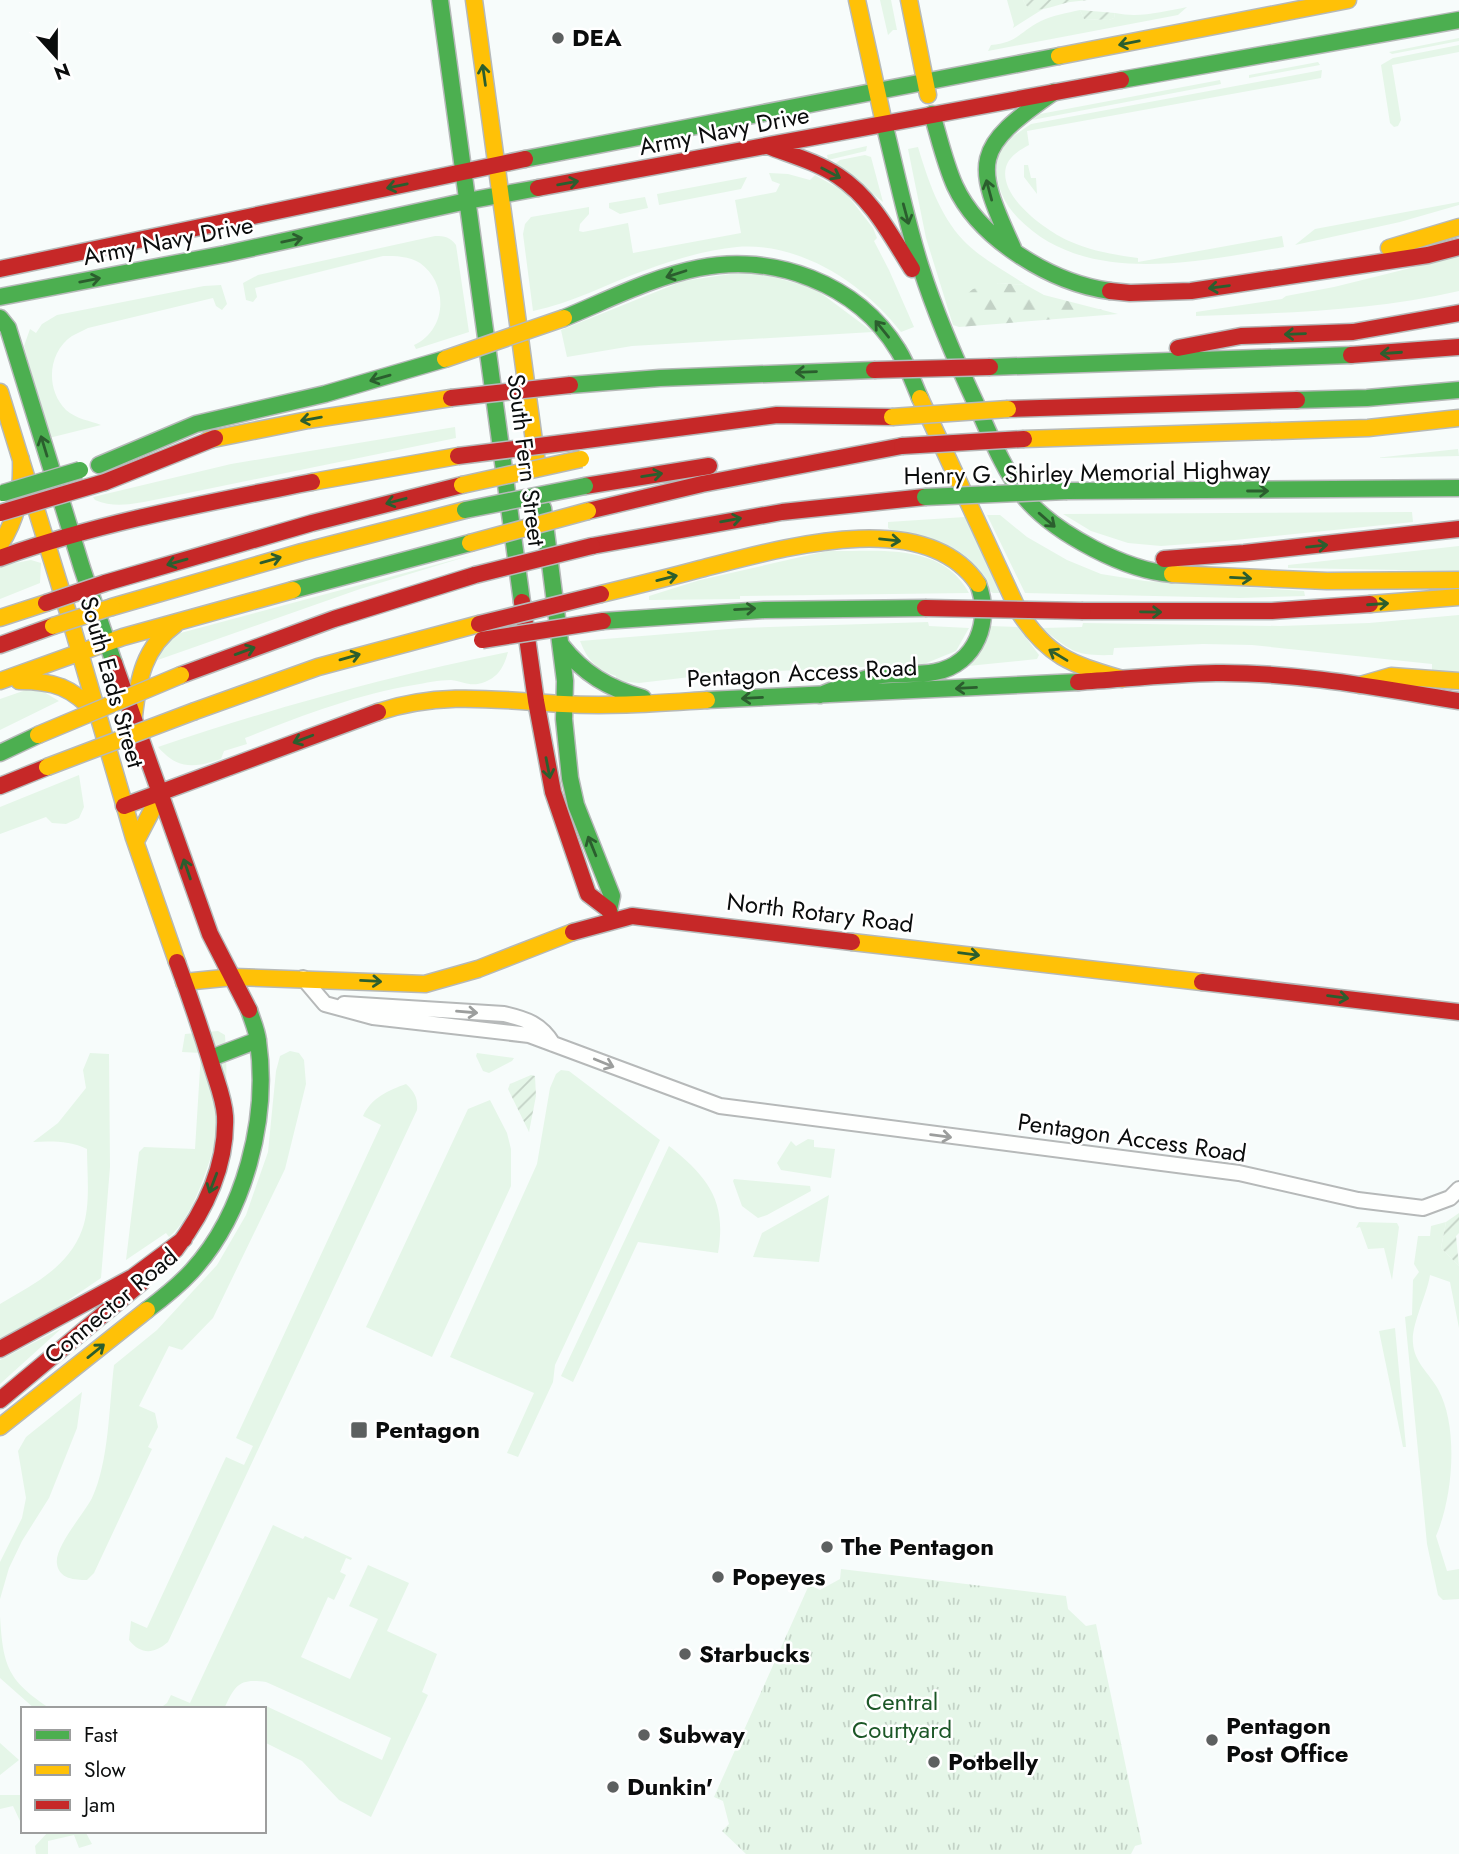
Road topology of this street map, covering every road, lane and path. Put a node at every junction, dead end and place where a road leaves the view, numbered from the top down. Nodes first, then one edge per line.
1 (440, 0) edge
2 (474, 0) edge
3 (856, 0) edge
4 (909, 0) edge
5 (1348, 0) edge
6 (1458, 20) edge
7 (926, 83) junction
8 (877, 91) junction
9 (1054, 92) junction
10 (932, 114) junction
11 (884, 123) junction
12 (768, 146) junction
13 (496, 166) junction
14 (464, 172) junction
15 (501, 195) junction
16 (467, 201) junction
17 (1459, 227) edge
18 (1459, 247) edge
19 (1016, 252) junction
20 (0, 269) edge
21 (1310, 272) junction
22 (0, 297) edge
23 (930, 297) junction
24 (1459, 313) edge
25 (0, 318) edge
26 (1459, 347) edge
27 (1101, 363) junction
28 (1459, 390) edge
29 (0, 393) edge
30 (892, 417) junction
31 (1459, 418) edge
32 (215, 438) junction
33 (902, 446) junction
34 (642, 449) dead end
35 (587, 458) dead end
36 (22, 459) junction
37 (99, 465) junction
38 (1459, 488) edge
39 (0, 494) edge
40 (0, 513) edge
41 (1459, 529) edge
42 (71, 535) junction
43 (47, 542) junction
44 (0, 545) edge
45 (1103, 552) junction
46 (0, 558) edge
47 (1459, 580) edge
48 (1459, 597) edge
49 (0, 618) edge
50 (188, 618) junction
51 (107, 643) junction
52 (560, 644) junction
53 (0, 645) edge
54 (81, 654) junction
55 (1122, 679) junction
56 (0, 681) edge
57 (1459, 681) edge
58 (1360, 685) junction
59 (820, 695) junction
60 (536, 701) junction
61 (1459, 701) edge
62 (658, 702) junction
63 (217, 704) junction
64 (565, 704) junction
65 (96, 713) junction
66 (134, 716) junction
67 (0, 753) edge
68 (0, 786) edge
69 (161, 793) junction
70 (124, 806) junction
71 (136, 841) junction
72 (611, 915) junction
73 (234, 977) junction
74 (303, 978) junction
75 (184, 982) junction
76 (1459, 1012) edge
77 (258, 1040) junction
78 (211, 1058) junction
79 (1459, 1189) edge
80 (158, 1264) junction
81 (0, 1349) edge
82 (0, 1400) edge
83 (0, 1427) edge

1 - 14 main road, South Fern Street
13 -> 2 main road, South Fern Street
3 - 8 main road
4 - 7 main road
5 -> 7 main road, Army Navy Drive
6 - 9 main road, Army Navy Drive
7 - 8 main road, Army Navy Drive
7 - 10 main road
8 - 11 main road
8 - 13 main road, Army Navy Drive
9 - 10 main road, Army Navy Drive
19 -> 9 main road
10 - 11 main road, Army Navy Drive
10 - 19 main road
11 - 12 main road, Army Navy Drive
11 -> 23 main road
15 -> 12 main road, Army Navy Drive
12 -> 23 main road
13 - 14 main road, Army Navy Drive
13 - 15 main road, South Fern Street
14 - 16 main road, South Fern Street
14 -> 20 main road, Army Navy Drive
15 - 16 main road, Army Navy Drive
15 - 52 main road, South Fern Street
22 -> 16 main road, Army Navy Drive
16 - 60 main road, South Fern Street
17 - 21 main road
18 - 21 main road
21 -> 19 main road
23 -> 45 main road
24 -> 27 main road
42 -> 25 main road, South Eads Street
26 -> 27 main road
27 -> 32 main road, bridge
28 - 30 main road, bridge
29 - 36 main road, South Eads Street
30 - 34 main road
30 - 42 main road, bridge
31 - 33 main road, bridge
32 - 37 main road
32 - 40 main road, bridge
33 - 50 main road, bridge
53 -> 33 main road, bridge
35 -> 49 main road, bridge
36 - 43 main road, South Eads Street
36 - 44 main road
37 - 39 main road, bridge
55 -> 37 main road, bridge
67 -> 38 main road, Henry G. Shirley Memorial Highway, bridge
45 -> 41 main road
42 - 43 main road
42 - 51 main road, South Eads Street
43 - 46 main road
43 - 54 main road, South Eads Street
45 -> 47 main road
63 -> 48 main road, bridge
50 - 51 main road
50 - 66 main road
51 - 54 main road
51 - 66 main road, South Eads Street
52 - 62 main road
52 - 64 main road, South Fern Street
54 - 56 main road
54 - 65 main road, South Eads Street
55 - 58 main road, Pentagon Access Road
55 -> 59 main road, Pentagon Access Road
56 - 65 main road
57 - 58 main road
58 - 61 main road, Pentagon Access Road
59 -> 62 main road, Pentagon Access Road
63 -> 59 main road, bridge
60 - 64 main road, Pentagon Access Road
60 -> 69 main road, Pentagon Access Road
60 -> 72 main road, South Fern Street
62 - 64 main road, Pentagon Access Road
63 - 68 main road, bridge
72 -> 64 main road, South Fern Street
65 - 70 main road, South Eads Street
66 - 69 main road, South Eads Street
69 - 70 main road, Pentagon Access Road
69 - 71 main road
73 -> 69 main road, South Eads Street
70 - 71 main road, South Eads Street
71 - 75 main road, South Eads Street
74 -> 72 main road, North Rotary Road
72 -> 76 main road, North Rotary Road
73 - 74 main road, North Rotary Road
73 - 75 main road, North Rotary Road
73 - 77 main road, Connector Road
74 -> 79 street, Pentagon Access Road
75 - 78 main road, Connector Road
77 - 78 main road
83 -> 77 main road, Connector Road
78 -> 80 main road, Connector Road
80 - 81 main road
80 - 82 main road, Connector Road

